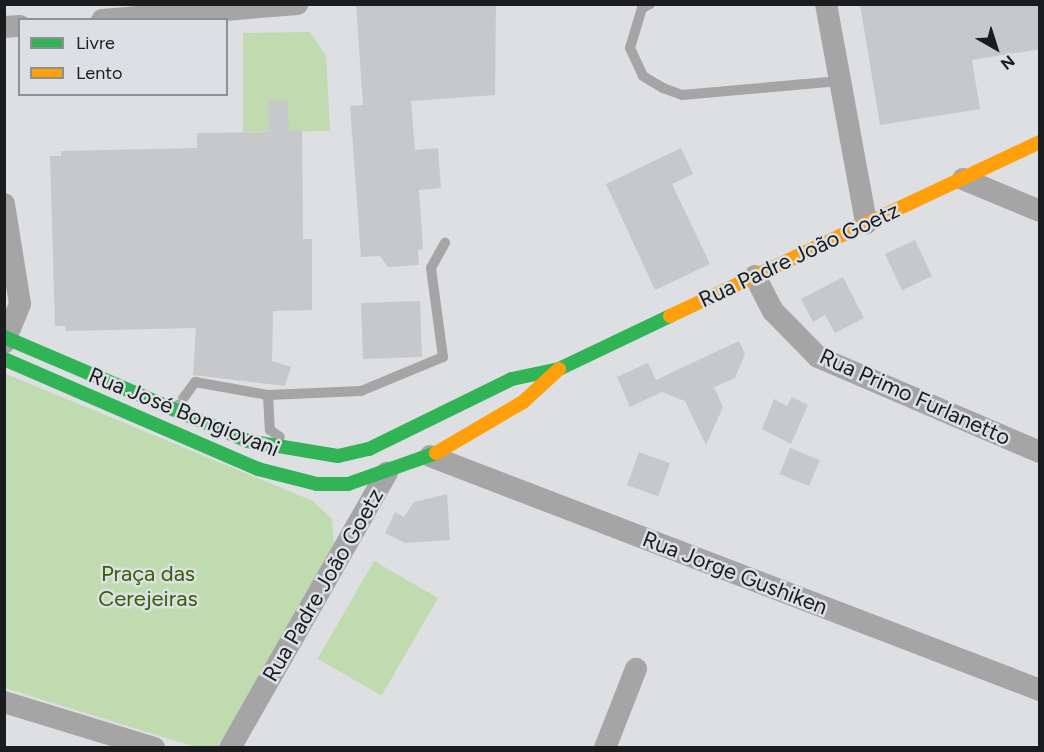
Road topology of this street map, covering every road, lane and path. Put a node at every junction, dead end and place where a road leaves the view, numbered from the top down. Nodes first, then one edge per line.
1 (650, 4) edge
2 (825, 4) edge
3 (297, 5) edge
4 (128, 18) edge
5 (839, 81) junction
6 (1037, 149) edge
7 (963, 179) junction
8 (4, 204) edge
9 (1040, 212) edge
10 (866, 223) junction
11 (445, 243) dead end
12 (755, 276) junction
13 (5, 344) edge
14 (559, 369) junction
15 (268, 395) junction
16 (174, 410) junction
17 (1040, 452) edge
18 (307, 455) junction
19 (430, 456) junction
20 (387, 473) junction
21 (636, 669) dead end
22 (1040, 690) edge
23 (4, 702) edge
24 (154, 747) edge
25 (230, 747) edge
26 (605, 747) edge

1 - 5 lane
2 - 5 street
3 - 4 street
5 - 10 street
6 - 7 street, Rua Padre João Goetz
7 - 9 street
7 - 10 street, Rua Padre João Goetz
8 - 13 street
10 - 12 street, Rua Padre João Goetz
11 - 15 lane
12 - 14 street, Rua Padre João Goetz
12 - 17 street, Rua Primo Furlanetto
13 - 16 street, Rua José Bongiovani
13 - 20 street, Rua José Bongiovani
14 - 18 street, Rua Padre João Goetz
14 - 19 street, Rua Padre João Goetz
15 - 16 lane
15 - 18 lane
16 - 18 street, Rua José Bongiovani
19 - 20 street, Rua Padre João Goetz
19 - 22 street, Rua Jorge Gushiken
20 - 25 street, Rua Padre João Goetz
21 - 26 street
23 - 24 street

